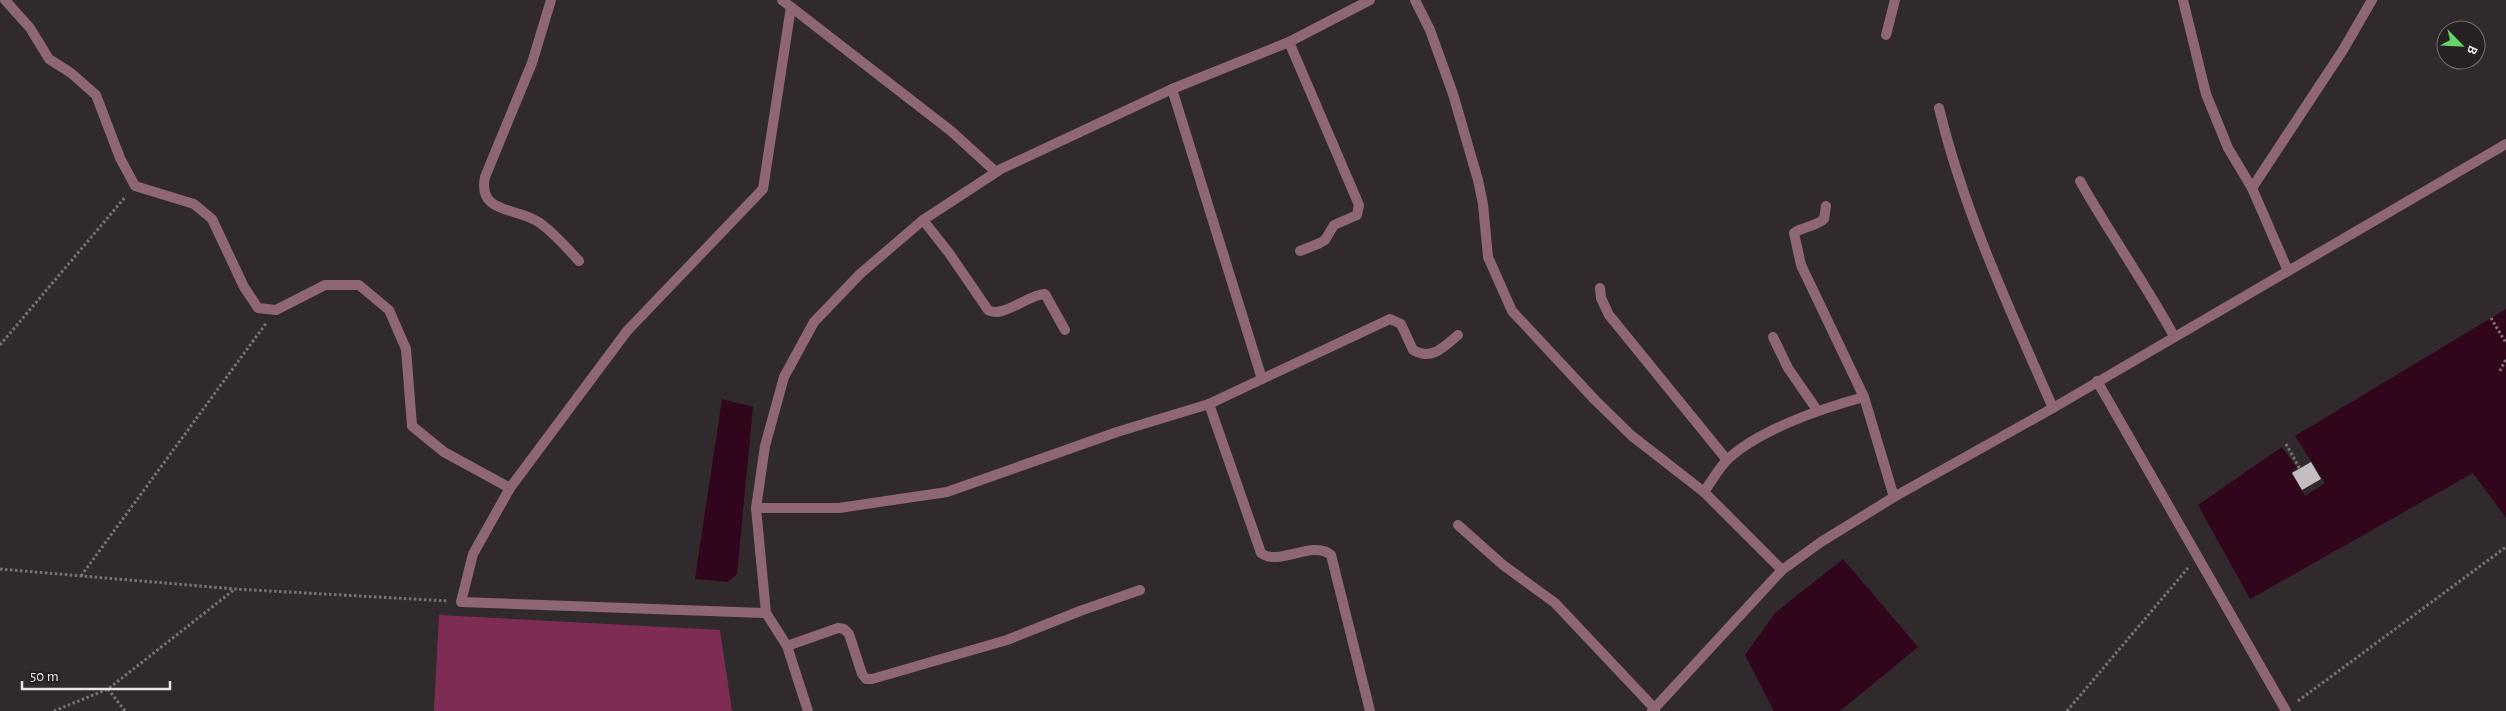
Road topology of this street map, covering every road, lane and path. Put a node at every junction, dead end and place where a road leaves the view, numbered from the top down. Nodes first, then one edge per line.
1 (5, 0) edge
2 (551, 0) edge
3 (782, 0) edge
4 (1370, 0) edge
5 (1415, 0) edge
6 (1895, 0) edge
7 (2183, 0) edge
8 (2372, 0) edge
9 (791, 7) junction
10 (1886, 34) dead end
11 (1290, 42) junction
12 (1172, 89) junction
13 (1939, 108) dead end
14 (2506, 144) edge
15 (996, 172) junction
16 (2080, 181) dead end
17 (135, 186) junction
18 (2252, 188) junction
19 (1826, 206) dead end
20 (924, 220) junction
21 (1300, 250) dead end
22 (579, 260) dead end
23 (2288, 271) junction
24 (1600, 288) dead end
25 (276, 310) junction
26 (2492, 318) dead end
27 (1065, 330) dead end
28 (1458, 336) dead end
29 (2174, 336) junction
30 (1773, 337) dead end
31 (2506, 343) edge
32 (0, 345) edge
33 (2506, 359) edge
34 (2500, 371) dead end
35 (1262, 378) junction
36 (2097, 381) junction
37 (1864, 397) junction
38 (1209, 404) junction
39 (2053, 408) junction
40 (1817, 410) junction
41 (2286, 444) dead end
42 (1727, 460) junction
43 (2300, 469) dead end
44 (510, 488) junction
45 (1704, 492) junction
46 (1894, 497) junction
47 (756, 508) junction
48 (1458, 525) dead end
49 (2506, 547) edge
50 (2198, 556) junction
51 (0, 569) edge
52 (1782, 570) junction
53 (81, 576) junction
54 (235, 589) junction
55 (1140, 590) dead end
56 (461, 602) junction
57 (766, 612) junction
58 (787, 646) junction
59 (108, 689) junction
60 (1654, 710) edge
61 (2286, 710) edge
62 (54, 711) edge
63 (125, 711) edge
64 (808, 711) edge
65 (1370, 711) edge
66 (2067, 711) edge

1 - 17 street
2 - 22 street
3 - 9 street
4 - 11 street
5 - 45 street
6 - 10 street
7 - 18 street
8 - 18 street
9 - 15 street
9 - 44 street
11 - 12 street
11 - 21 street
12 - 15 street
12 - 35 street
13 - 39 street
14 - 23 street
15 - 20 street
16 - 29 street
17 - 25 street
17 - 32 path
18 - 23 street
19 - 37 street
20 - 27 street
20 - 47 street
23 - 29 street
24 - 42 street
25 - 44 street
25 - 53 path
26 - 31 path
28 - 35 street
29 - 36 street
30 - 40 street
33 - 34 path
35 - 38 street
36 - 39 street
36 - 50 street
37 - 40 street
37 - 46 street
38 - 47 street
38 - 65 street
39 - 46 street
40 - 42 street
41 - 43 path
42 - 45 street
44 - 56 street
45 - 52 street
46 - 52 street
47 - 57 street
48 - 60 street
49 - 61 path
50 - 61 street
50 - 66 path
51 - 53 path
52 - 60 street
53 - 54 path
54 - 56 path
54 - 59 path
55 - 58 street
56 - 57 street
57 - 58 street
58 - 64 street
59 - 62 path
59 - 63 path

